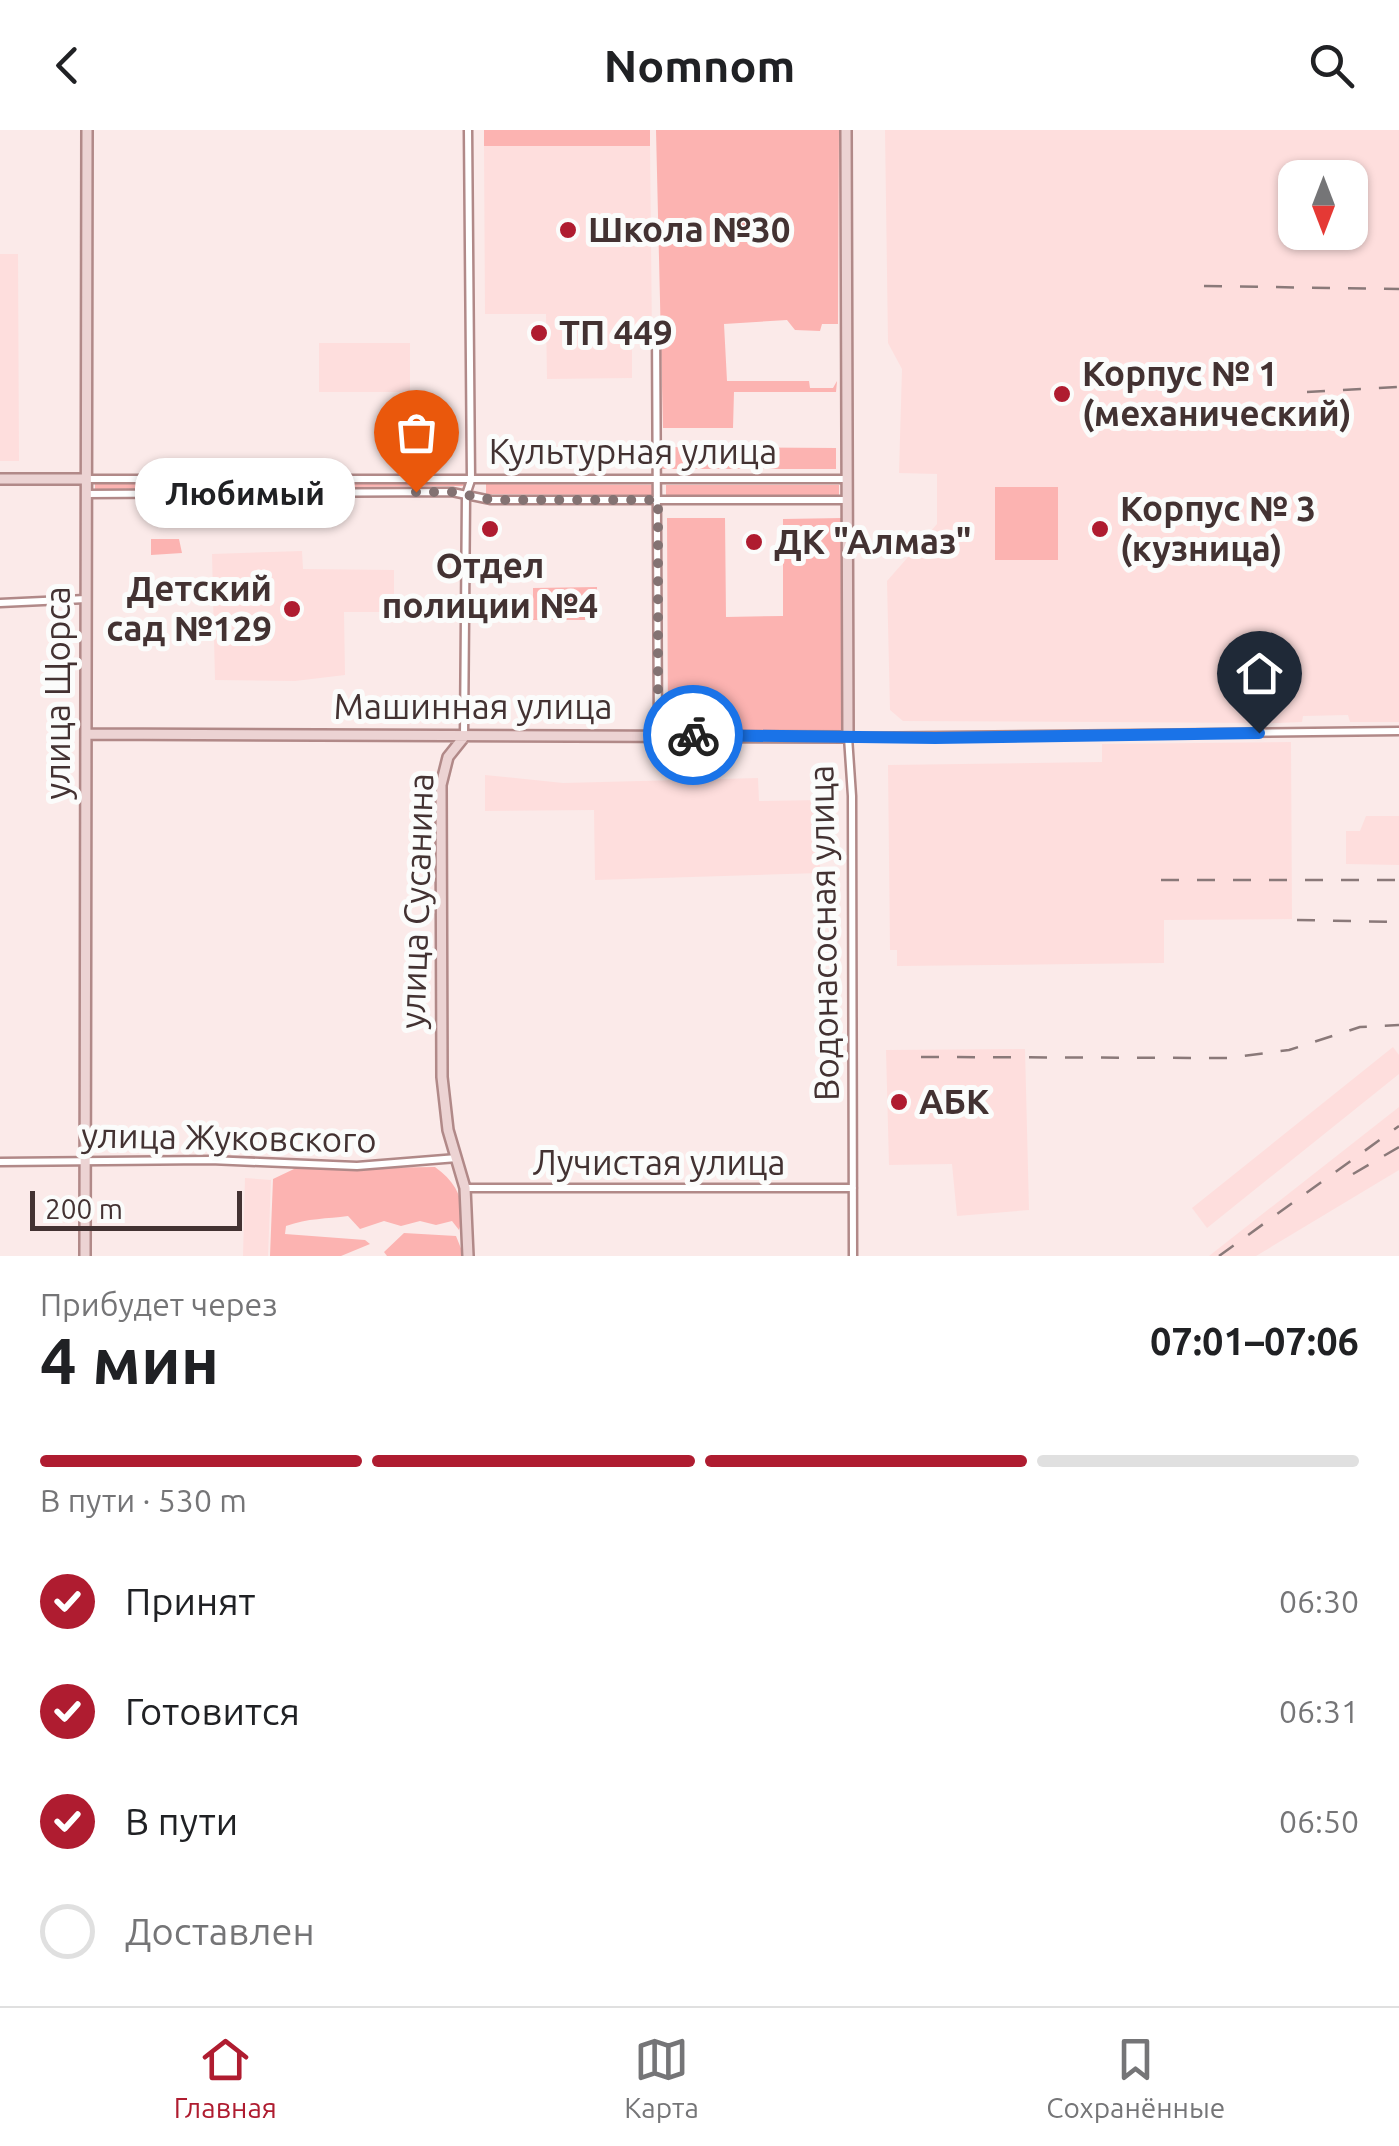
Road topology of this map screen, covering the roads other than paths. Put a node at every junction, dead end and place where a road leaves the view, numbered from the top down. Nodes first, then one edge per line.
1 (87, 130) edge
2 (468, 130) edge
3 (846, 130) edge
4 (656, 324) dead end
5 (0, 479) edge
6 (847, 479) junction
7 (86, 480) junction
8 (470, 480) junction
9 (658, 480) junction
10 (86, 494) junction
11 (466, 494) junction
12 (658, 500) junction
13 (847, 500) junction
14 (86, 598) junction
15 (0, 603) edge
16 (1399, 731) edge
17 (86, 734) junction
18 (658, 734) junction
19 (464, 737) junction
20 (848, 737) junction
21 (457, 1158) junction
22 (0, 1162) edge
23 (86, 1162) junction
24 (465, 1188) junction
25 (854, 1188) junction
26 (86, 1256) edge
27 (468, 1256) edge
28 (853, 1256) edge

1 - 7 street, улица Щорса
2 - 8 street, улица Сусанина
3 - 6 street, Водонасосная улица
4 - 9 street
5 - 7 street, Культурная улица
6 - 9 street, Культурная улица
6 - 13 street, Водонасосная улица
7 - 8 street, Культурная улица
7 - 10 street, улица Щорса
8 - 9 street, Культурная улица
8 - 11 street, улица Сусанина
9 - 12 street
10 - 11 street, Культурная улица
10 - 14 street, улица Щорса
11 - 12 street, Культурная улица
11 - 19 street, улица Сусанина
12 - 13 street, Культурная улица
12 - 18 street
13 - 20 street, Водонасосная улица
14 - 15 street
14 - 17 street, улица Щорса
16 - 20 street, Машинная улица
17 - 19 street, Машинная улица
17 - 23 street, улица Щорса
18 - 19 street, Машинная улица
18 - 20 street, Машинная улица
19 - 21 street, улица Сусанина
20 - 25 street, Водонасосная улица
21 - 23 street, улица Жуковского
21 - 24 street, улица Сусанина
22 - 23 street, улица Жуковского
23 - 26 street, улица Щорса
24 - 25 street, Лучистая улица
24 - 27 street, улица Сусанина
25 - 28 street, Водонасосная улица

